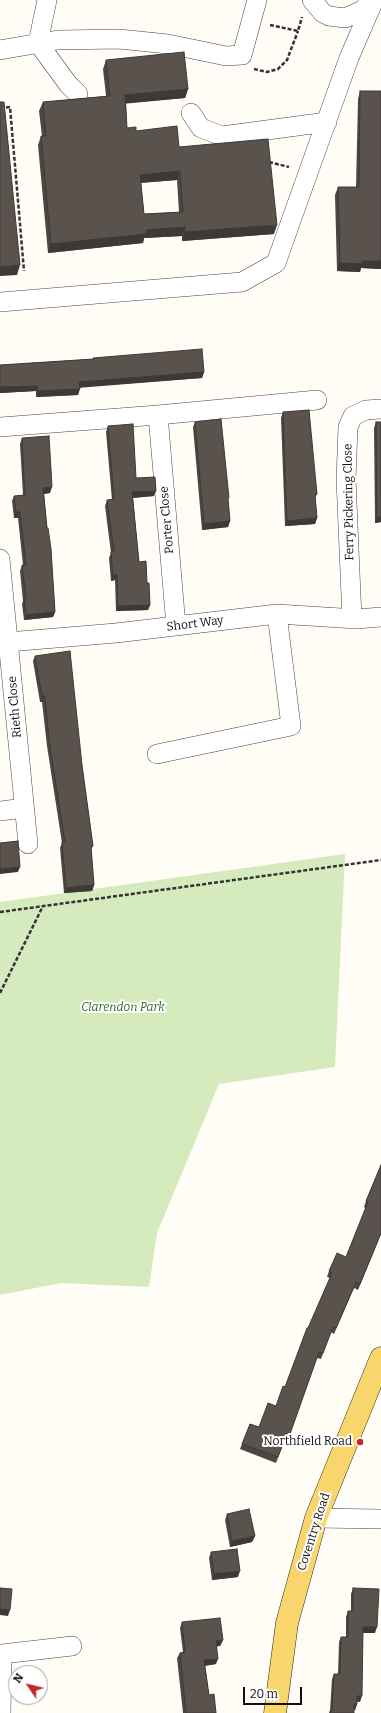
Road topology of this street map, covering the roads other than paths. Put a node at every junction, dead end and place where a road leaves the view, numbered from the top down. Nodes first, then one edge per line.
1 (257, 0) edge
2 (372, 0) edge
3 (45, 5) edge
4 (308, 6) edge
5 (38, 43) junction
6 (0, 50) edge
7 (78, 94) dead end
8 (191, 113) dead end
9 (327, 122) junction
10 (0, 302) edge
11 (317, 400) dead end
12 (381, 409) edge
13 (158, 415) junction
14 (0, 428) edge
15 (0, 559) edge
16 (277, 614) junction
17 (381, 617) edge
18 (352, 619) junction
19 (176, 626) junction
20 (8, 642) junction
21 (157, 754) dead end
22 (24, 808) junction
23 (0, 811) edge
24 (28, 844) dead end
25 (381, 1358) edge
26 (316, 1518) junction
27 (381, 1519) edge
28 (72, 1646) dead end
29 (1, 1654) edge
30 (1, 1713) edge
31 (276, 1713) edge

1 - 5 street
2 - 4 street
2 - 9 street
3 - 5 street
5 - 6 street
5 - 7 street
8 - 9 street
9 - 10 street
11 - 13 street
12 - 18 street, Ferry Pickering Close
13 - 14 street
13 - 19 street, Porter Close
15 - 20 street, Rieth Close
16 - 18 street, Short Way
16 - 19 street, Short Way
16 - 21 street
17 - 18 street, Short Way
19 - 20 street, Short Way
20 - 22 street, Rieth Close
22 - 23 street
22 - 24 street, Rieth Close
25 - 26 main road, Coventry Road
26 - 27 street
26 - 31 main road, Coventry Road
28 - 29 street
29 - 30 street

